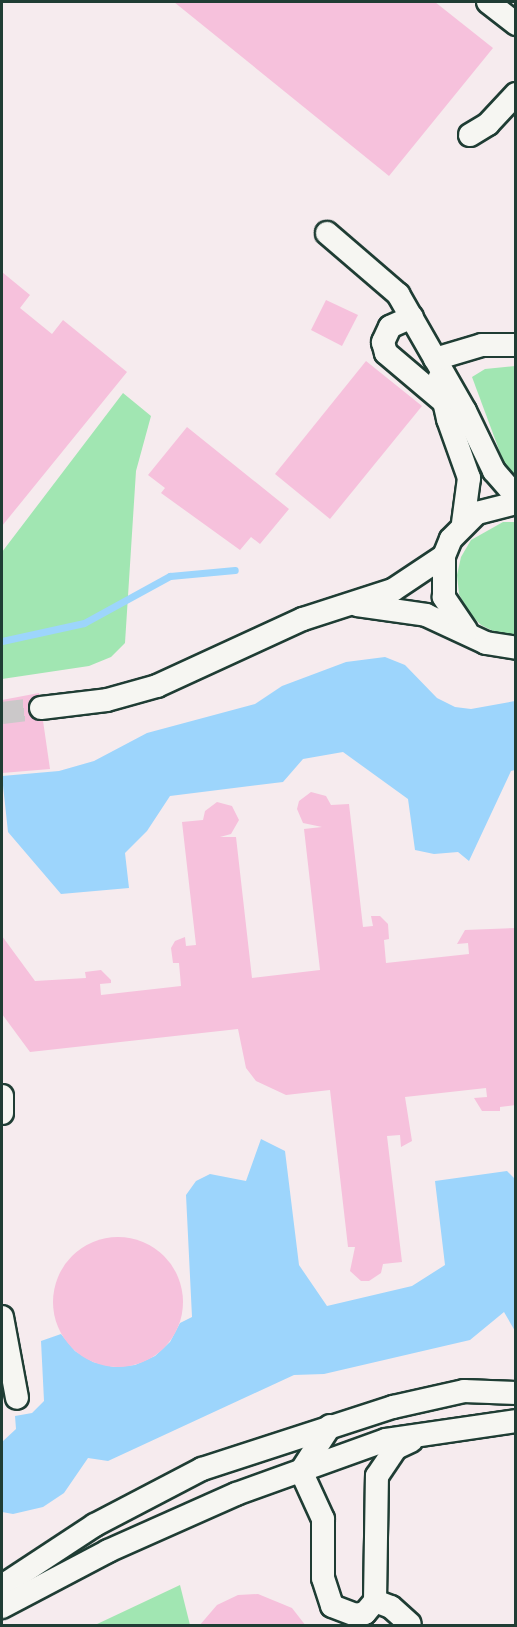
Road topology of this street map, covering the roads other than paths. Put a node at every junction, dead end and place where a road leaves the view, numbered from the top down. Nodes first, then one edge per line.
1 (488, 2) edge
2 (516, 24) edge
3 (516, 94) edge
4 (506, 110) edge
5 (470, 135) dead end
6 (327, 233) dead end
7 (412, 317) junction
8 (516, 345) edge
9 (435, 359) junction
10 (444, 402) junction
11 (516, 496) edge
12 (516, 503) edge
13 (463, 523) junction
14 (444, 556) junction
15 (350, 605) junction
16 (466, 630) junction
17 (516, 648) edge
18 (41, 708) tunnel mouth
19 (2, 1096) edge
20 (2, 1113) edge
21 (2, 1317) edge
22 (516, 1382) edge
23 (464, 1391) junction
24 (516, 1393) edge
25 (17, 1398) dead end
26 (516, 1421) edge
27 (330, 1426) junction
28 (419, 1435) junction
29 (301, 1471) junction
30 (2, 1586) edge
31 (2, 1607) edge
32 (368, 1613) edge
33 (340, 1618) edge
34 (410, 1624) dead end

1 - 2 street
3 - 4 street
4 - 5 street
6 - 7 street
7 - 9 street
7 - 10 street
8 - 9 street
9 - 10 street
9 - 11 street
10 - 13 street
12 - 13 street
13 - 14 street
14 - 15 street
14 - 16 street
15 - 16 street
15 - 18 street
16 - 17 street
19 - 20 street
21 - 25 street
22 - 23 street
23 - 24 street
23 - 27 street
26 - 28 street
27 - 29 street
27 - 30 street
28 - 29 street
28 - 32 street
29 - 31 street
29 - 33 street
32 - 33 street
32 - 34 street

